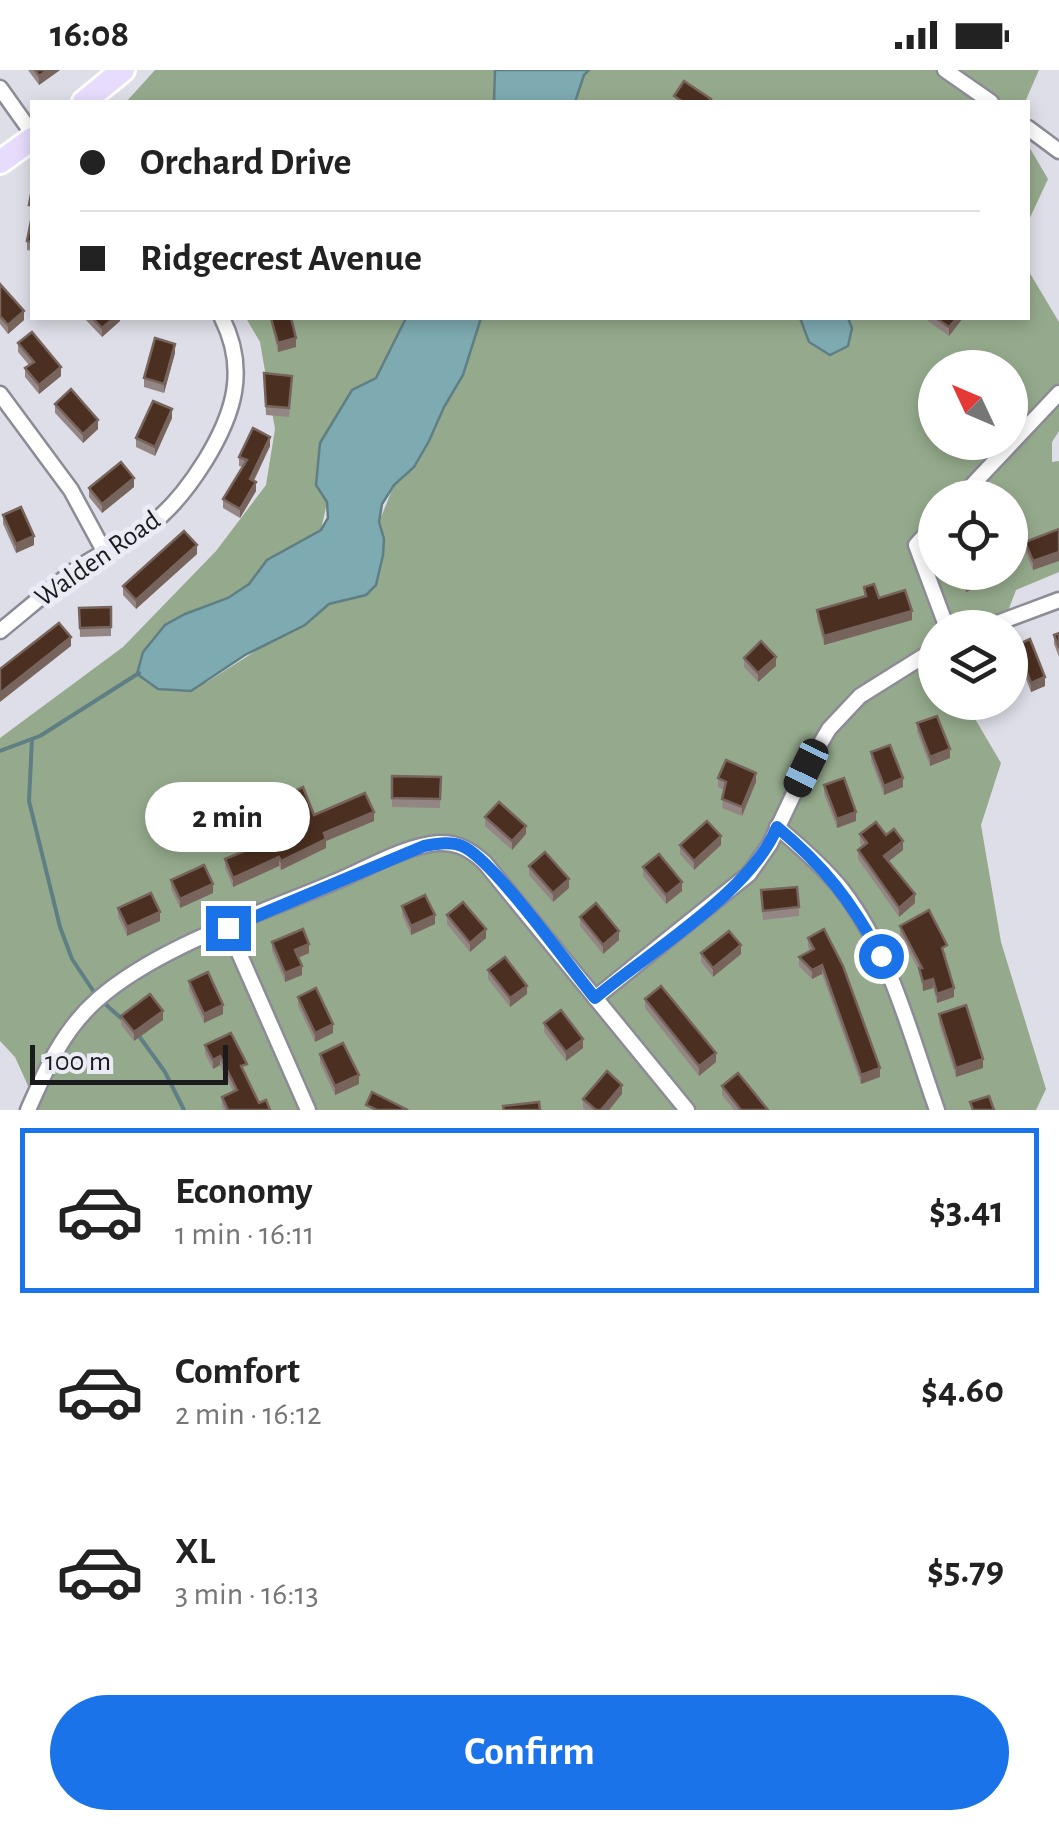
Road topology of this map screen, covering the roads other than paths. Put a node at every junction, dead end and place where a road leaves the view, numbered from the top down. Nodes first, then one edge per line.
1 (124, 70) edge
2 (945, 70) edge
3 (0, 88) edge
4 (86, 100) edge
5 (989, 100) edge
6 (1030, 129) edge
7 (30, 133) edge
8 (30, 138) edge
9 (1059, 151) edge
10 (0, 162) edge
11 (223, 320) edge
12 (1059, 393) edge
13 (0, 394) edge
14 (977, 480) edge
15 (104, 551) junction
16 (1059, 600) edge
17 (1028, 612) edge
18 (0, 630) edge
19 (918, 659) edge
20 (777, 827) junction
21 (228, 928) junction
22 (595, 998) junction
23 (28, 1110) edge
24 (308, 1110) edge
25 (687, 1110) edge
26 (937, 1110) edge

1 - 4 main road
2 - 5 street
3 - 7 street
6 - 9 street
8 - 10 main road
11 - 15 street, Walden Road
12 - 14 street
13 - 15 street
15 - 18 street, Walden Road
16 - 17 street
19 - 20 street
20 - 22 street
20 - 26 street
21 - 22 street
21 - 23 street
21 - 24 street
22 - 25 street

